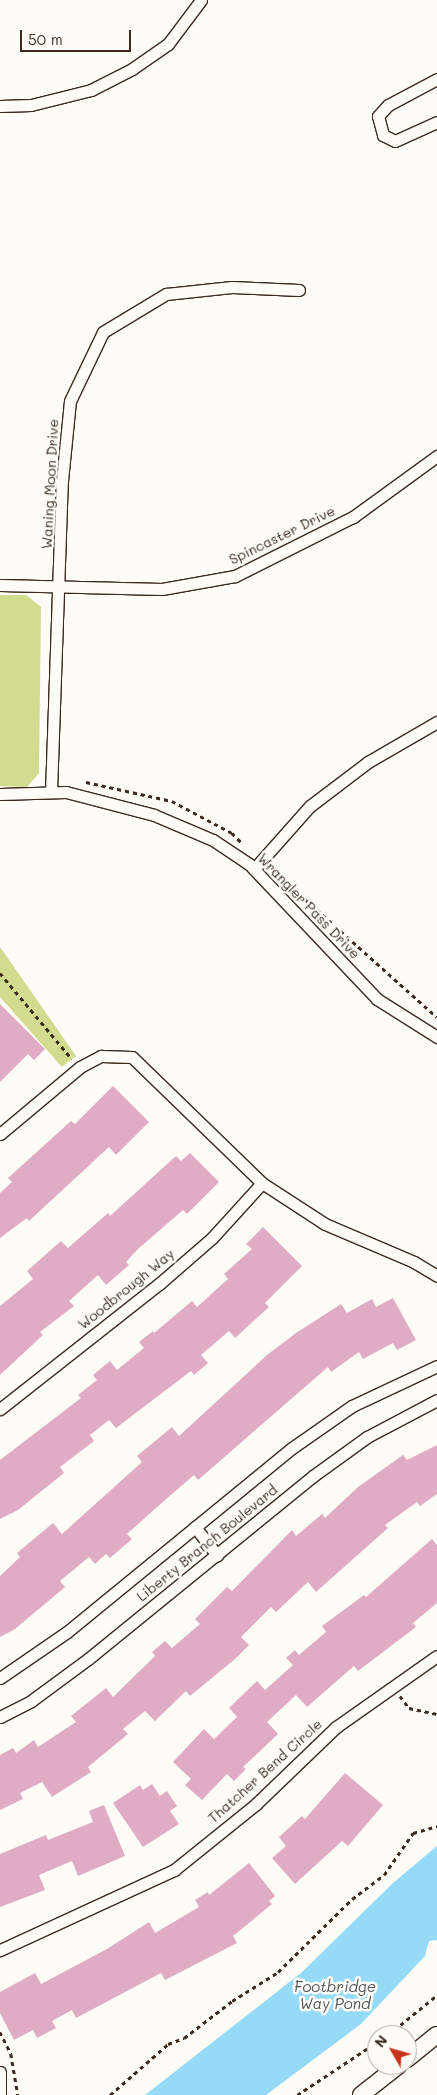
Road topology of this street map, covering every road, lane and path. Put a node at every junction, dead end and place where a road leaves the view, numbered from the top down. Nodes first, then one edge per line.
1 (202, 0) edge
2 (437, 79) edge
3 (0, 106) edge
4 (437, 122) edge
5 (298, 290) dead end
6 (437, 456) edge
7 (0, 585) edge
8 (60, 585) junction
9 (437, 722) edge
10 (51, 792) junction
11 (0, 794) edge
12 (254, 869) junction
13 (0, 973) edge
14 (437, 1037) edge
15 (80, 1067) junction
16 (0, 1134) edge
17 (262, 1183) junction
18 (437, 1276) edge
19 (437, 1366) edge
20 (437, 1400) edge
21 (0, 1409) edge
22 (195, 1527) junction
23 (217, 1554) junction
24 (437, 1656) edge
25 (0, 1678) edge
26 (392, 1687) junction
27 (437, 1714) edge
28 (0, 1716) edge
29 (437, 1826) edge
30 (0, 1950) edge
31 (437, 1995) edge
32 (400, 2025) edge
33 (0, 2032) edge
34 (437, 2035) edge
35 (367, 2049) edge
36 (417, 2051) edge
37 (0, 2072) edge
38 (386, 2075) edge
39 (0, 2095) edge
40 (18, 2095) edge
41 (110, 2095) edge
42 (297, 2095) edge
43 (361, 2095) edge

1 - 3 street
2 - 4 street
5 - 8 street, Waning Moon Drive
6 - 8 street, Spincaster Drive
7 - 8 street, Spincaster Drive
8 - 10 street, Waning Moon Drive
9 - 12 street
10 - 11 street, Wrangler Pass Drive
10 - 12 street, Wrangler Pass Drive
12 - 14 street, Wrangler Pass Drive
13 - 15 path
15 - 16 street
15 - 17 street
17 - 18 street
17 - 21 street, Woodbrough Way
19 - 22 street, Liberty Branch Boulevard
20 - 23 street, Liberty Branch Boulevard
22 - 23 street
22 - 25 street, Liberty Branch Boulevard
23 - 28 street, Liberty Branch Boulevard
24 - 26 street, Thatcher Bend Circle
26 - 27 path
26 - 30 street, Thatcher Bend Circle
29 - 41 path
31 - 32 path
33 - 40 path
34 - 36 main road
35 - 42 path
37 - 39 street
38 - 43 main road

